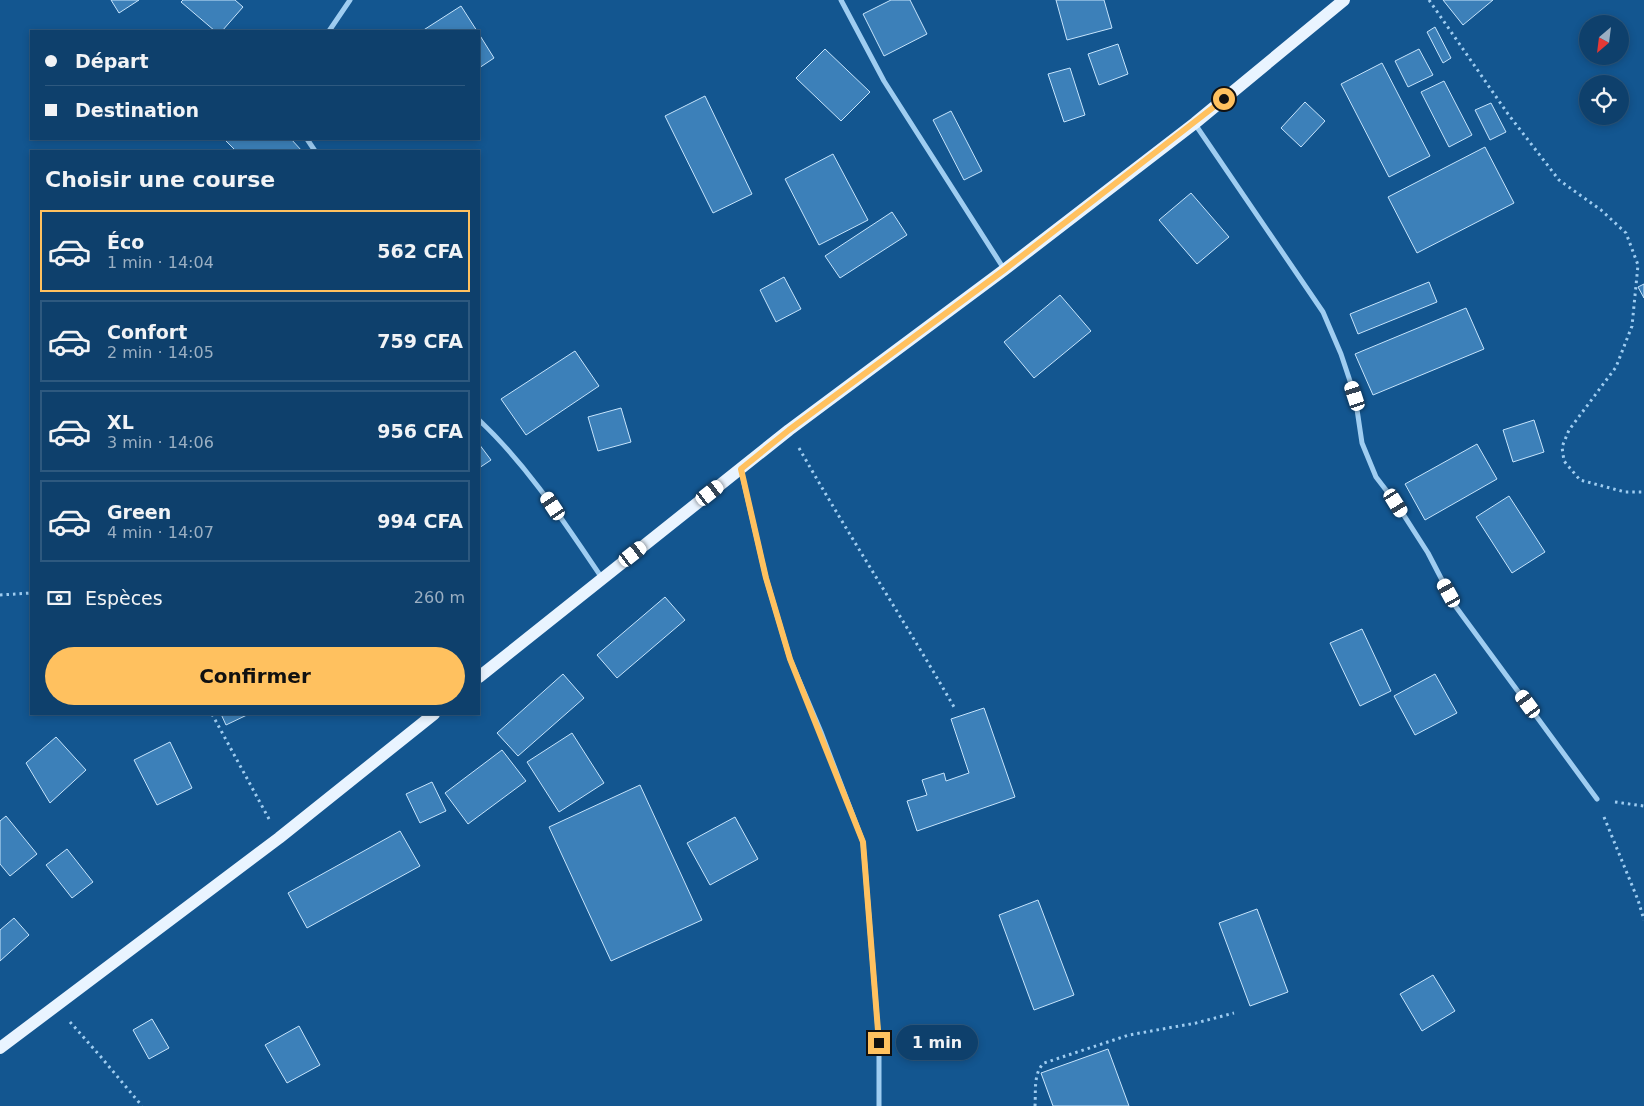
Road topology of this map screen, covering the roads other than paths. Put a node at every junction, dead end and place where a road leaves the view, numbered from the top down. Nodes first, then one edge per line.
1 (350, 0) edge
2 (841, 0) edge
3 (1344, 0) edge
4 (330, 30) edge
5 (1195, 123) junction
6 (1004, 270) junction
7 (480, 421) edge
8 (741, 469) junction
9 (602, 578) junction
10 (480, 676) edge
11 (433, 715) edge
12 (1597, 799) road end
13 (0, 1048) edge
14 (879, 1106) edge

1 - 4 street
2 - 6 street
3 - 5 main road
5 - 6 main road
5 - 12 street
6 - 8 main road
7 - 9 street
8 - 9 main road
8 - 14 street
9 - 10 main road
11 - 13 main road

